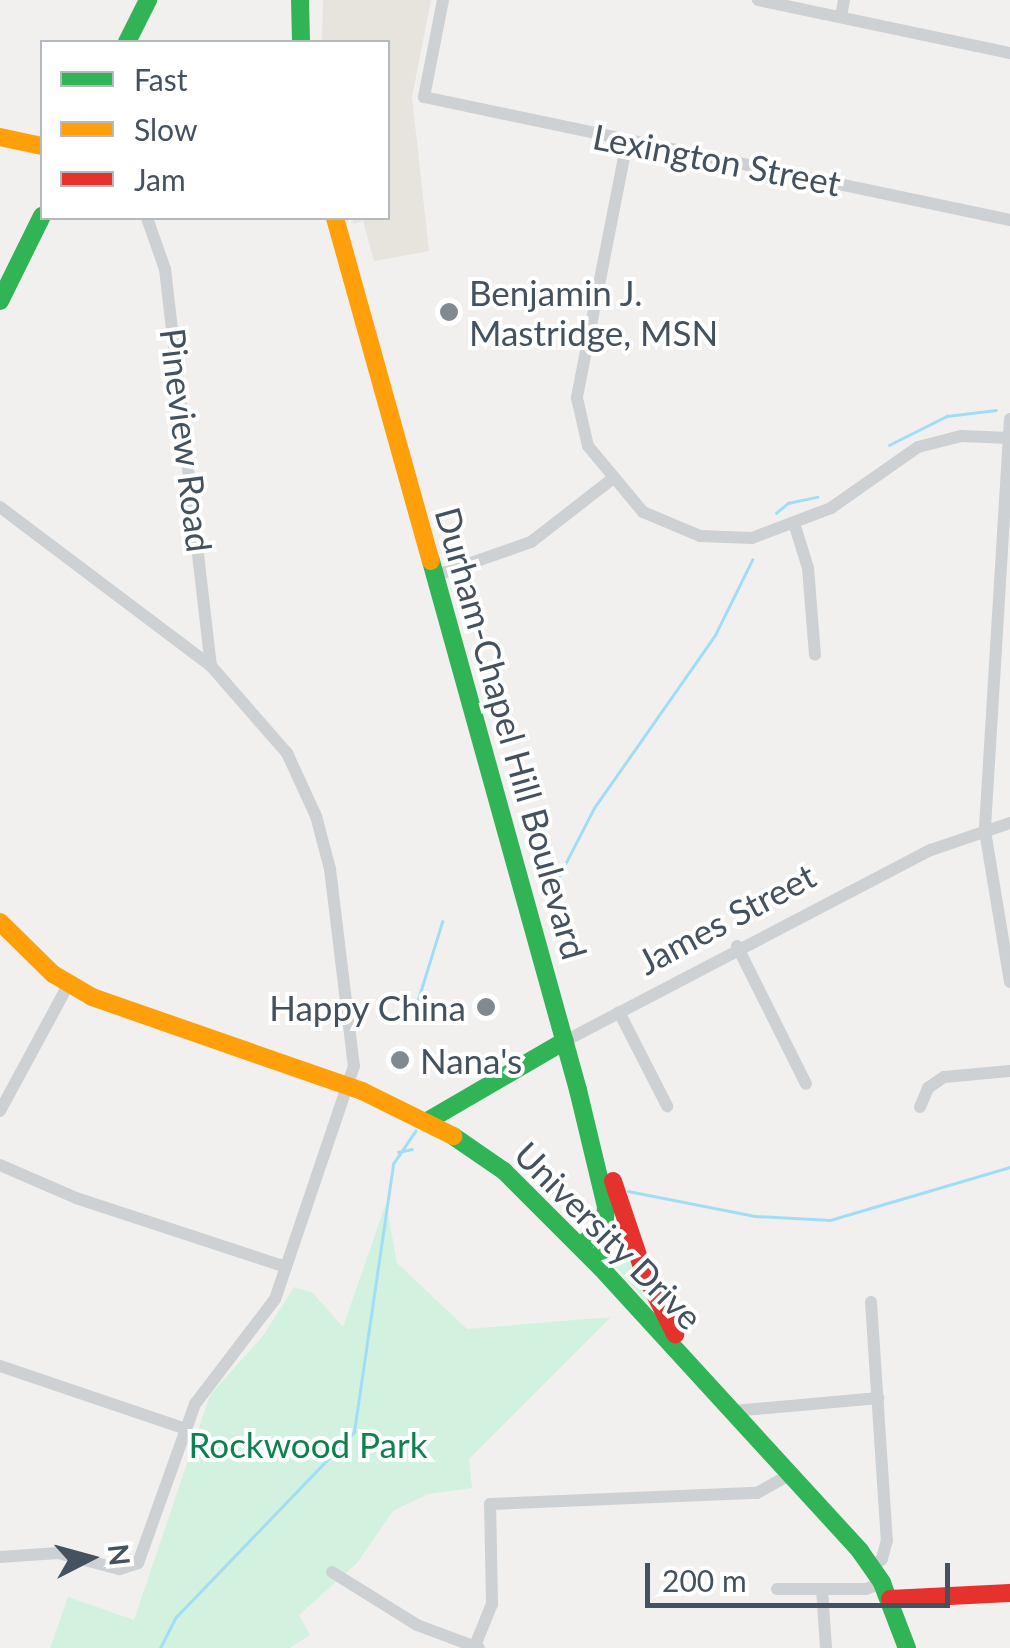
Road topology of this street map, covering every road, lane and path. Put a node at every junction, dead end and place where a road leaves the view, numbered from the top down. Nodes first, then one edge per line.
1 (148, 0) edge
2 (300, 0) edge
3 (443, 0) edge
4 (758, 0) edge
5 (844, 0) edge
6 (841, 17) junction
7 (128, 40) edge
8 (300, 40) edge
9 (1010, 53) edge
10 (0, 137) edge
11 (627, 142) junction
12 (40, 146) edge
13 (40, 220) edge
14 (149, 220) edge
15 (336, 220) edge
16 (1010, 220) edge
17 (0, 301) edge
18 (1010, 418) edge
19 (1009, 438) edge
20 (611, 480) junction
21 (0, 507) edge
22 (794, 524) junction
23 (434, 576) junction
24 (814, 655) dead end
25 (211, 666) junction
26 (1010, 824) edge
27 (985, 830) junction
28 (0, 922) edge
29 (738, 946) junction
30 (1010, 982) edge
31 (68, 985) junction
32 (618, 1012) junction
33 (566, 1041) junction
34 (1010, 1071) edge
35 (806, 1084) dead end
36 (348, 1086) junction
37 (578, 1090) junction
38 (667, 1106) dead end
39 (920, 1107) dead end
40 (0, 1110) edge
41 (429, 1120) junction
42 (0, 1165) edge
43 (622, 1210) junction
44 (605, 1224) junction
45 (580, 1246) junction
46 (286, 1267) junction
47 (601, 1268) junction
48 (871, 1302) dead end
49 (0, 1366) edge
50 (692, 1366) junction
51 (878, 1398) junction
52 (733, 1411) junction
53 (186, 1428) junction
54 (791, 1474) junction
55 (0, 1557) edge
56 (332, 1572) dead end
57 (881, 1583) junction
58 (777, 1589) dead end
59 (822, 1590) junction
60 (1010, 1594) edge
61 (476, 1648) edge
62 (826, 1648) edge
63 (907, 1648) edge

1 - 7 main road
2 - 8 main road
3 - 11 street, Lexington Street
4 - 6 street
5 - 6 street
6 - 9 street
10 - 12 main road
11 - 16 street, Lexington Street
11 - 20 street
13 - 17 main road
14 - 25 street, Pineview Road
15 - 23 main road, Durham-Chapel Hill Boulevard
18 - 19 street
19 - 22 street
19 - 27 street
20 - 22 street
20 - 23 street
21 - 25 street
22 - 24 street
23 - 33 main road, Durham-Chapel Hill Boulevard
25 - 36 street
26 - 27 street, James Street
27 - 29 street, James Street
27 - 30 street
28 - 31 main road, University Drive
29 - 32 street, James Street
29 - 35 street
31 - 36 main road, University Drive
31 - 40 street
32 - 33 street, James Street
32 - 38 street
33 - 37 main road, Durham-Chapel Hill Boulevard
33 - 41 main road, James Street
34 - 39 street
36 - 41 main road, University Drive
36 - 46 street
37 - 43 main road
37 - 44 main road, Durham-Chapel Hill Boulevard
41 - 45 main road, University Drive
42 - 46 street
43 - 47 main road
43 - 50 main road
44 - 45 main road
44 - 47 main road, Durham-Chapel Hill Boulevard
45 - 47 main road, University Drive
46 - 53 street
47 - 50 main road, University Drive
48 - 51 street
49 - 53 street
50 - 52 main road, University Drive
51 - 52 street
51 - 57 street
52 - 54 main road, University Drive
53 - 55 street
54 - 57 main road, University Drive
54 - 61 street
56 - 61 street
57 - 59 street
57 - 60 main road
57 - 63 main road, University Drive
58 - 59 street
59 - 62 street

